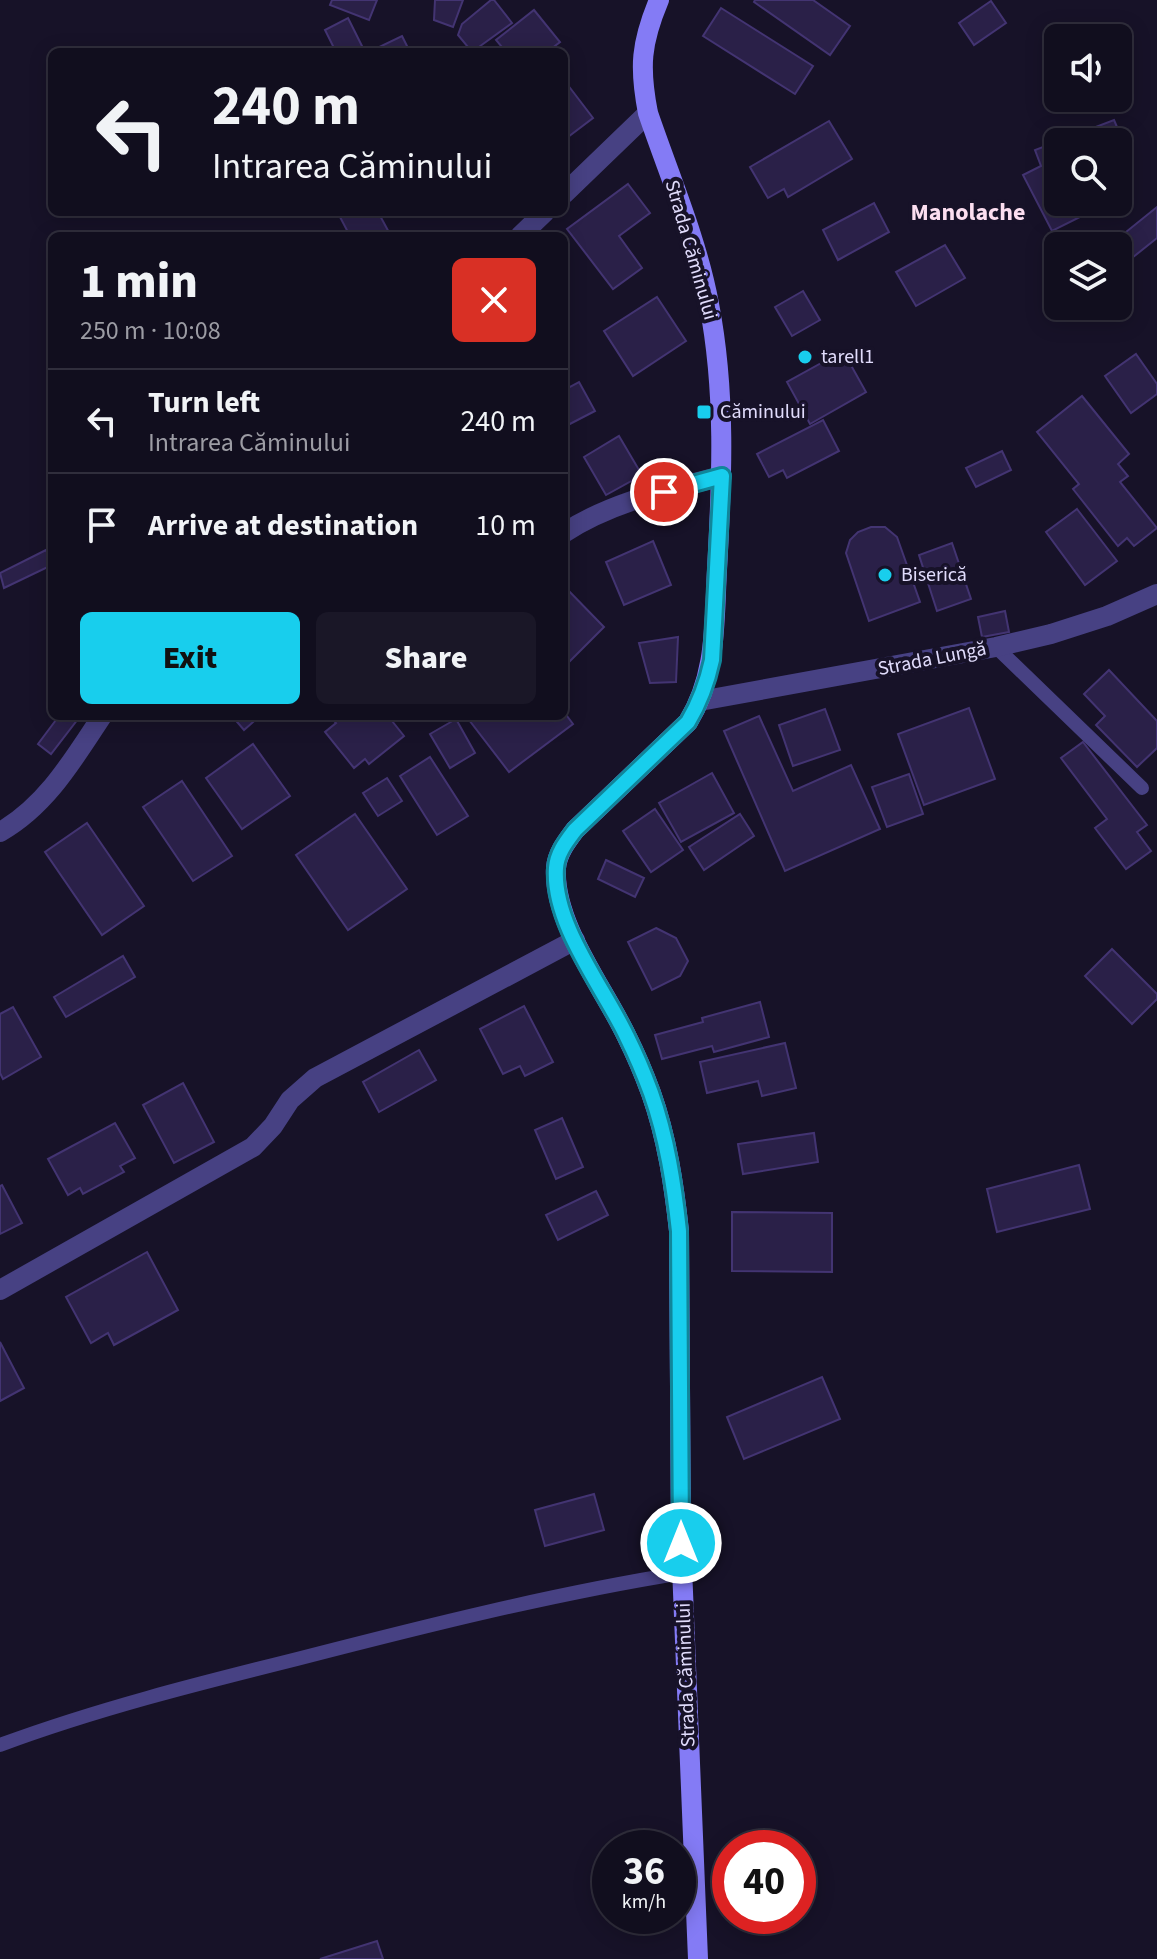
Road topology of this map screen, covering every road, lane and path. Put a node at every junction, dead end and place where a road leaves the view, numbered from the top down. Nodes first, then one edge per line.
1 (659, 0) edge
2 (648, 113) junction
3 (568, 190) edge
4 (541, 216) edge
5 (524, 232) edge
6 (722, 476) junction
7 (568, 530) edge
8 (1157, 594) edge
9 (996, 647) junction
10 (700, 701) junction
11 (99, 720) edge
12 (1142, 788) dead end
13 (0, 832) edge
14 (575, 940) junction
15 (0, 1290) edge
16 (682, 1573) junction
17 (0, 1745) edge
18 (698, 1959) edge

1 - 2 street, Strada Căminului
2 - 3 street
2 - 6 street, Strada Căminului
4 - 5 street
6 - 7 street
6 - 10 street, Strada Căminului
8 - 9 street, Strada Lungă
9 - 10 street, Strada Lungă
9 - 12 lane
10 - 14 street, Strada Căminului
11 - 13 street
14 - 15 street
14 - 16 street, Strada Căminului
16 - 17 lane
16 - 18 street, Strada Căminului

